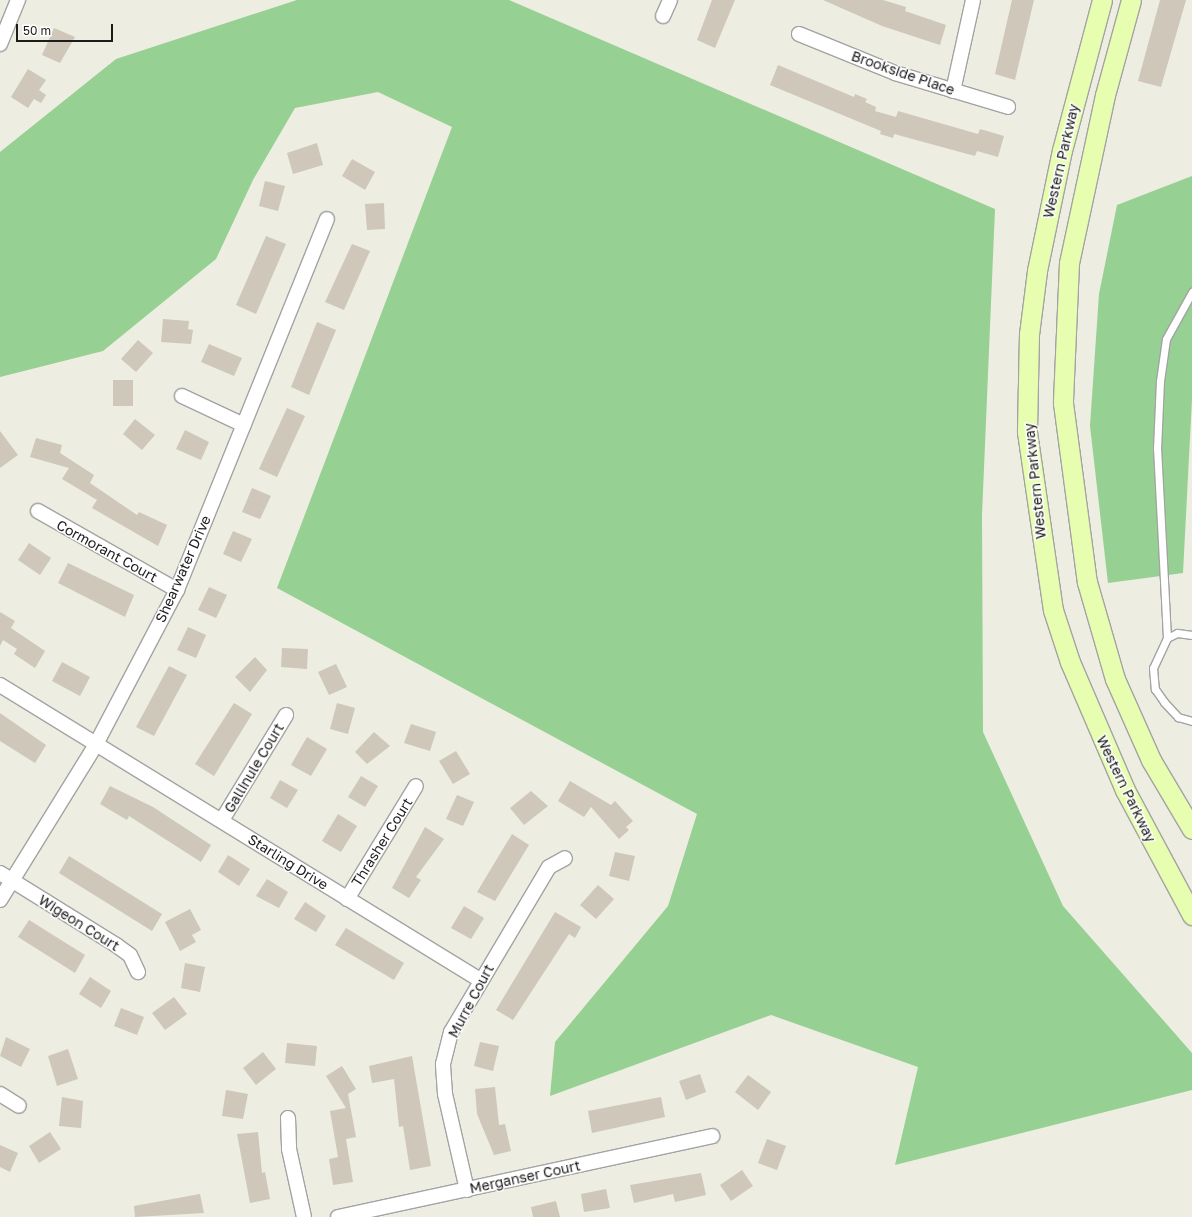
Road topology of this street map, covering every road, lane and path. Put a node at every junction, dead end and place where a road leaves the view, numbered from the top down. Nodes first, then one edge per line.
1 (18, 0) edge
2 (670, 0) edge
3 (973, 0) edge
4 (1102, 0) edge
5 (1131, 0) edge
6 (663, 16) dead end
7 (799, 34) dead end
8 (0, 44) edge
9 (953, 91) junction
10 (1008, 106) dead end
11 (327, 219) dead end
12 (1192, 292) edge
13 (182, 396) dead end
14 (244, 425) junction
15 (38, 511) dead end
16 (177, 590) junction
17 (1192, 635) edge
18 (1167, 638) junction
19 (0, 685) edge
20 (286, 715) dead end
21 (1192, 721) edge
22 (95, 746) junction
23 (416, 786) dead end
24 (222, 820) junction
25 (1192, 829) edge
26 (565, 858) dead end
27 (0, 873) edge
28 (12, 881) junction
29 (347, 899) junction
30 (0, 900) edge
31 (1192, 914) edge
32 (138, 972) dead end
33 (480, 980) junction
34 (0, 1094) edge
35 (19, 1106) dead end
36 (288, 1118) dead end
37 (712, 1136) dead end
38 (467, 1190) junction
39 (304, 1217) edge
40 (338, 1217) edge

1 - 8 street
2 - 6 street
3 - 9 street
4 - 31 main road, Western Parkway
5 - 25 main road, Western Parkway
7 - 9 street, Brookside Place
9 - 10 street, Brookside Place
11 - 14 street, Shearwater Drive
12 - 18 lane
13 - 14 street
14 - 16 street, Shearwater Drive
15 - 16 street, Cormorant Court
16 - 22 street, Shearwater Drive
17 - 18 lane
18 - 21 lane
19 - 22 street, Starling Drive
20 - 24 street, Gallinule Court
22 - 24 street, Starling Drive
22 - 28 street, Shearwater Drive
23 - 29 street, Thrasher Court
24 - 29 street, Starling Drive
26 - 33 street, Murre Court
27 - 28 street, Wigeon Court
28 - 30 street, Shearwater Drive
28 - 32 street, Wigeon Court
29 - 33 street, Starling Drive
33 - 38 street, Murre Court
34 - 35 street
36 - 39 street
37 - 38 street, Merganser Court
38 - 40 street, Merganser Court

